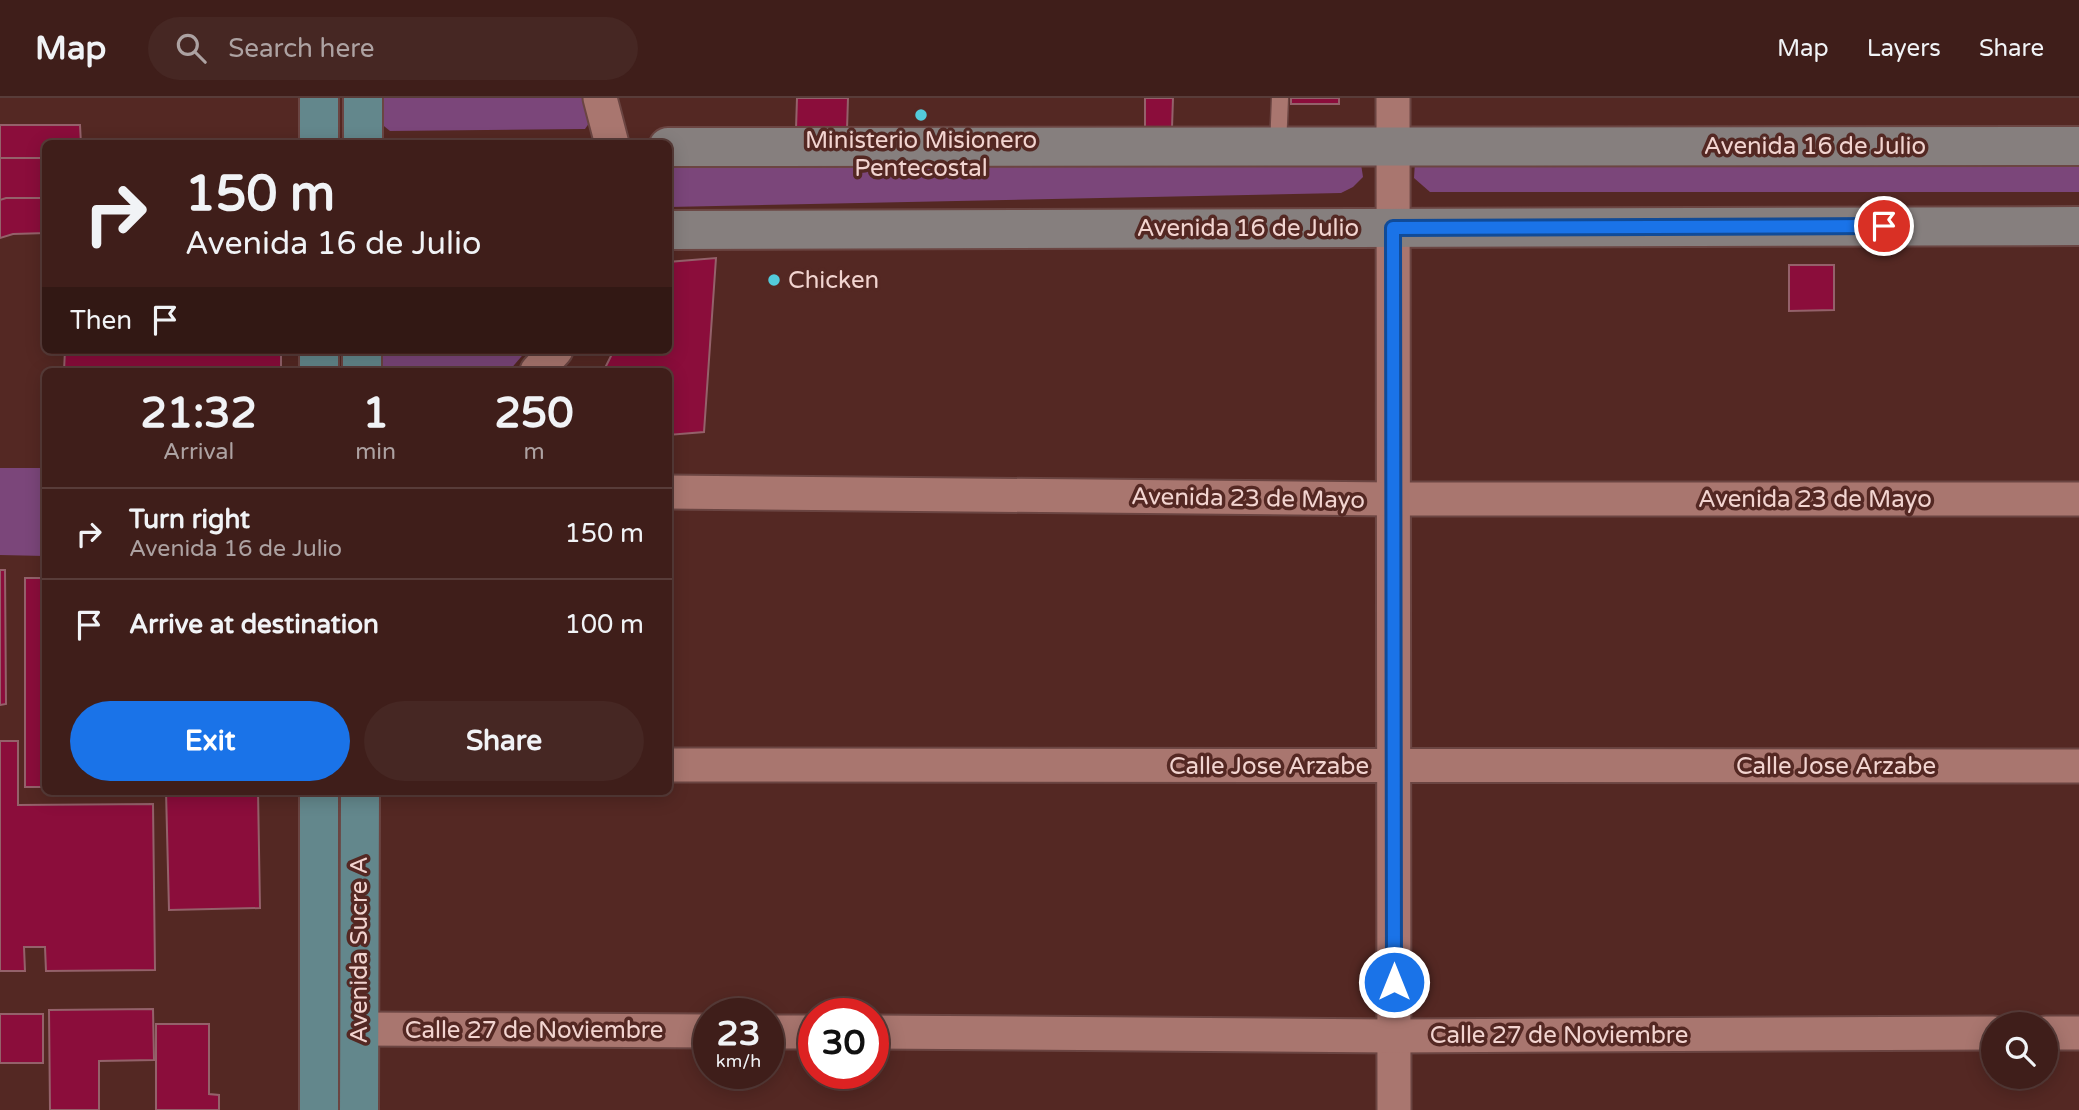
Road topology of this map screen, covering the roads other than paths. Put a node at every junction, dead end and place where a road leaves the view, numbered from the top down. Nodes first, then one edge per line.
1 (318, 98) edge
2 (363, 98) edge
3 (600, 98) edge
4 (1280, 98) edge
5 (1393, 98) edge
6 (319, 140) edge
7 (363, 140) edge
8 (610, 140) edge
9 (1278, 146) junction
10 (2079, 146) edge
11 (672, 147) edge
12 (1393, 147) junction
13 (2079, 226) edge
14 (1393, 228) junction
15 (672, 230) edge
16 (552, 354) edge
17 (540, 368) edge
18 (672, 492) edge
19 (1393, 499) junction
20 (2079, 499) edge
21 (672, 765) edge
22 (1394, 766) junction
23 (2079, 766) edge
24 (319, 795) edge
25 (360, 795) edge
26 (359, 1029) junction
27 (693, 1031) edge
28 (889, 1032) edge
29 (1981, 1033) edge
30 (2058, 1033) edge
31 (2079, 1033) edge
32 (1394, 1036) junction
33 (320, 1110) edge
34 (359, 1110) edge
35 (1394, 1110) edge

1 - 6 main road
2 - 7 main road
3 - 8 street
4 - 9 lane
5 - 12 street
9 - 11 main road, Avenida 16 de Julio
9 - 12 main road, Avenida 16 de Julio
10 - 12 main road, Avenida 16 de Julio
12 - 14 street
13 - 14 main road, Avenida 16 de Julio
14 - 15 main road, Avenida 16 de Julio
14 - 19 street
16 - 17 street
18 - 19 street, Avenida 23 de Mayo
19 - 20 street, Avenida 23 de Mayo
19 - 22 street
21 - 22 street, Calle Jose Arzabe
22 - 23 street, Calle Jose Arzabe
22 - 32 street
24 - 33 main road, Avenida Sucre A
25 - 26 main road, Avenida Sucre A
26 - 27 street, Calle 27 de Noviembre
26 - 34 main road, Avenida Sucre A
28 - 32 street, Calle 27 de Noviembre
29 - 32 street, Calle 27 de Noviembre
30 - 31 street
32 - 35 street

